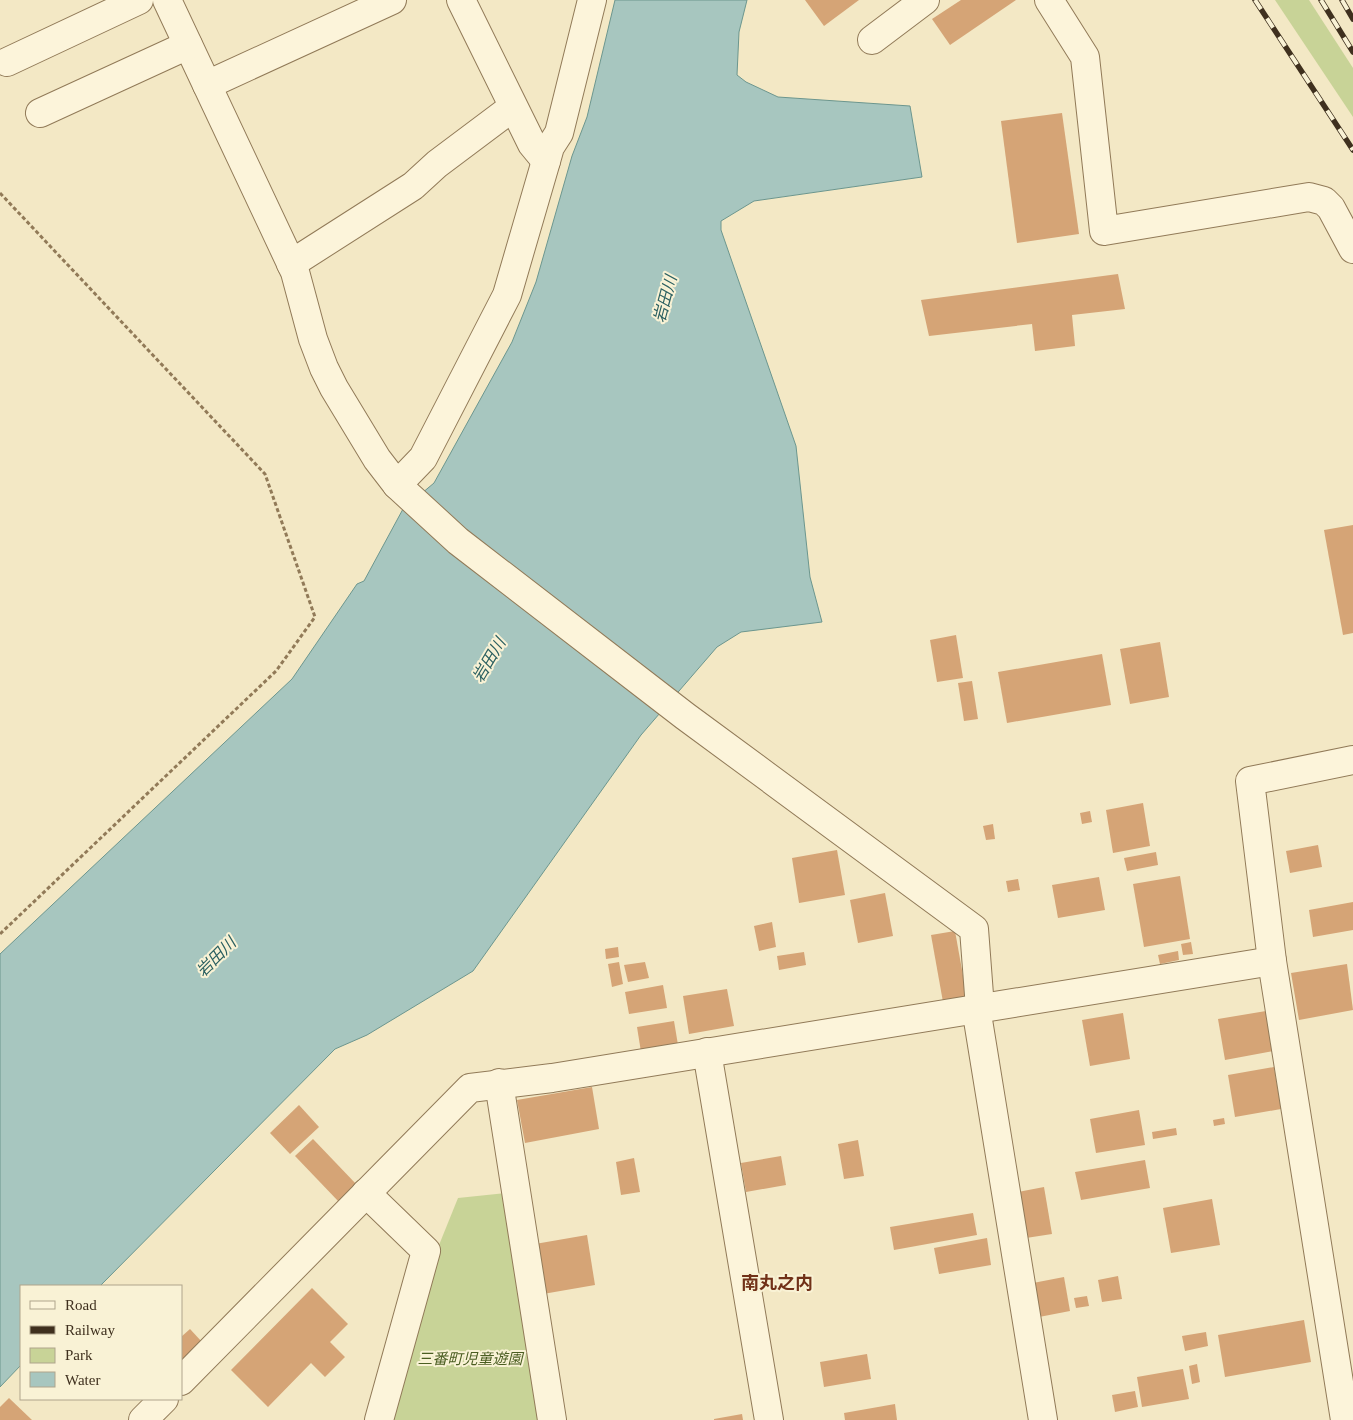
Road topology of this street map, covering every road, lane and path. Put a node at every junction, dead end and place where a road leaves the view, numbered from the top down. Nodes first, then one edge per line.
1 (139, 0) edge
2 (392, 0) edge
3 (461, 0) edge
4 (592, 0) edge
5 (925, 0) edge
6 (1049, 0) edge
7 (177, 3) edge
8 (872, 40) dead end
9 (188, 44) junction
10 (7, 62) dead end
11 (207, 84) junction
12 (513, 107) junction
13 (40, 113) dead end
14 (546, 161) junction
15 (0, 193) edge
16 (1353, 249) edge
17 (291, 264) junction
18 (400, 489) junction
19 (1353, 760) edge
20 (0, 934) edge
21 (1272, 961) junction
22 (980, 1008) junction
23 (707, 1052) junction
24 (499, 1083) junction
25 (366, 1193) junction
26 (182, 1380) edge
27 (163, 1400) edge
28 (143, 1420) edge
29 (379, 1420) edge
30 (552, 1420) edge
31 (770, 1420) edge
32 (1043, 1420) edge
33 (1345, 1420) edge

1 - 10 street
2 - 11 street
3 - 12 street
4 - 14 street
5 - 8 street
6 - 16 street
7 - 9 street
9 - 11 street
9 - 13 street
11 - 17 street
12 - 14 street
12 - 17 street
14 - 18 street
15 - 20 path
17 - 18 street
18 - 22 street
19 - 21 street
21 - 22 street
21 - 33 street
22 - 23 street
22 - 32 street
23 - 24 street
23 - 31 street
24 - 25 street
24 - 30 street
25 - 26 street
25 - 29 street
27 - 28 street

